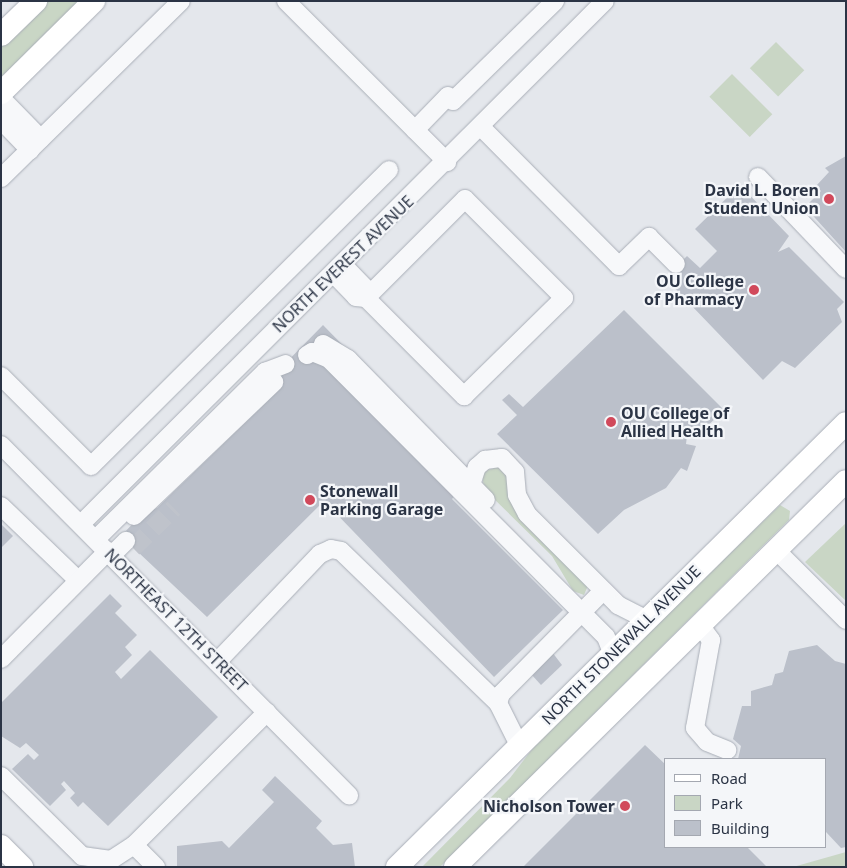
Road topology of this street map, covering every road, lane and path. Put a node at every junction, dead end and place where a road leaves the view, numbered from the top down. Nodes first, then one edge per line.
1 (36, 1) edge
2 (94, 1) edge
3 (181, 1) edge
4 (286, 1) edge
5 (555, 1) edge
6 (605, 1) edge
7 (1, 36) edge
8 (1, 93) edge
9 (1, 98) edge
10 (1, 120) edge
11 (481, 127) junction
12 (415, 130) junction
13 (36, 144) junction
14 (447, 162) junction
15 (388, 170) dead end
16 (758, 177) dead end
17 (1, 178) edge
18 (676, 264) dead end
19 (338, 269) junction
20 (846, 269) edge
21 (366, 298) junction
22 (323, 344) dead end
23 (306, 355) dead end
24 (286, 364) dead end
25 (1, 376) edge
26 (274, 382) dead end
27 (846, 424) edge
28 (1, 445) edge
29 (846, 481) edge
30 (471, 485) junction
31 (1, 506) edge
32 (80, 524) junction
33 (130, 545) tunnel mouth
34 (776, 550) junction
35 (108, 551) junction
36 (78, 580) junction
37 (551, 582) junction
38 (603, 591) junction
39 (581, 612) junction
40 (646, 619) junction
41 (846, 620) edge
42 (700, 625) junction
43 (5, 652) edge
44 (612, 653) junction
45 (217, 662) junction
46 (498, 703) junction
47 (268, 712) junction
48 (519, 745) junction
49 (727, 750) dead end
50 (1, 776) edge
51 (349, 795) dead end
52 (134, 845) junction
53 (1, 846) edge
54 (22, 867) edge
55 (156, 867) edge
56 (397, 867) edge
57 (455, 867) edge

1 - 7 main road
2 - 8 main road
3 - 13 street
4 - 12 street
5 - 12 street
6 - 11 street, NORTH EVEREST AVENUE
9 - 13 street
10 - 13 street
11 - 14 street, NORTH EVEREST AVENUE
11 - 18 street
12 - 14 street
13 - 17 street
14 - 19 street, NORTH EVEREST AVENUE
15 - 25 street
16 - 20 street
19 - 21 street
19 - 32 street, NORTH EVEREST AVENUE
21 - 21 street
22 - 30 street
23 - 37 street
24 - 35 street
26 - 35 street
27 - 40 main road, NORTH STONEWALL AVENUE
28 - 32 street, NORTHEAST 12TH STREET
29 - 34 main road
30 - 37 street
30 - 38 street
31 - 36 street
32 - 35 street, NORTHEAST 12TH STREET
33 - 35 street
34 - 41 street
34 - 42 main road
35 - 36 street
35 - 45 street, NORTHEAST 12TH STREET
36 - 43 street
37 - 39 street
38 - 39 street
38 - 40 street
39 - 44 street
39 - 46 street
40 - 44 main road, NORTH STONEWALL AVENUE
42 - 49 street
42 - 57 main road
44 - 48 main road, NORTH STONEWALL AVENUE
45 - 46 street
45 - 47 street, NORTHEAST 12TH STREET
46 - 48 street
47 - 51 street, NORTHEAST 12TH STREET
47 - 52 street
48 - 56 main road, NORTH STONEWALL AVENUE
50 - 52 street
52 - 55 street
53 - 54 main road

